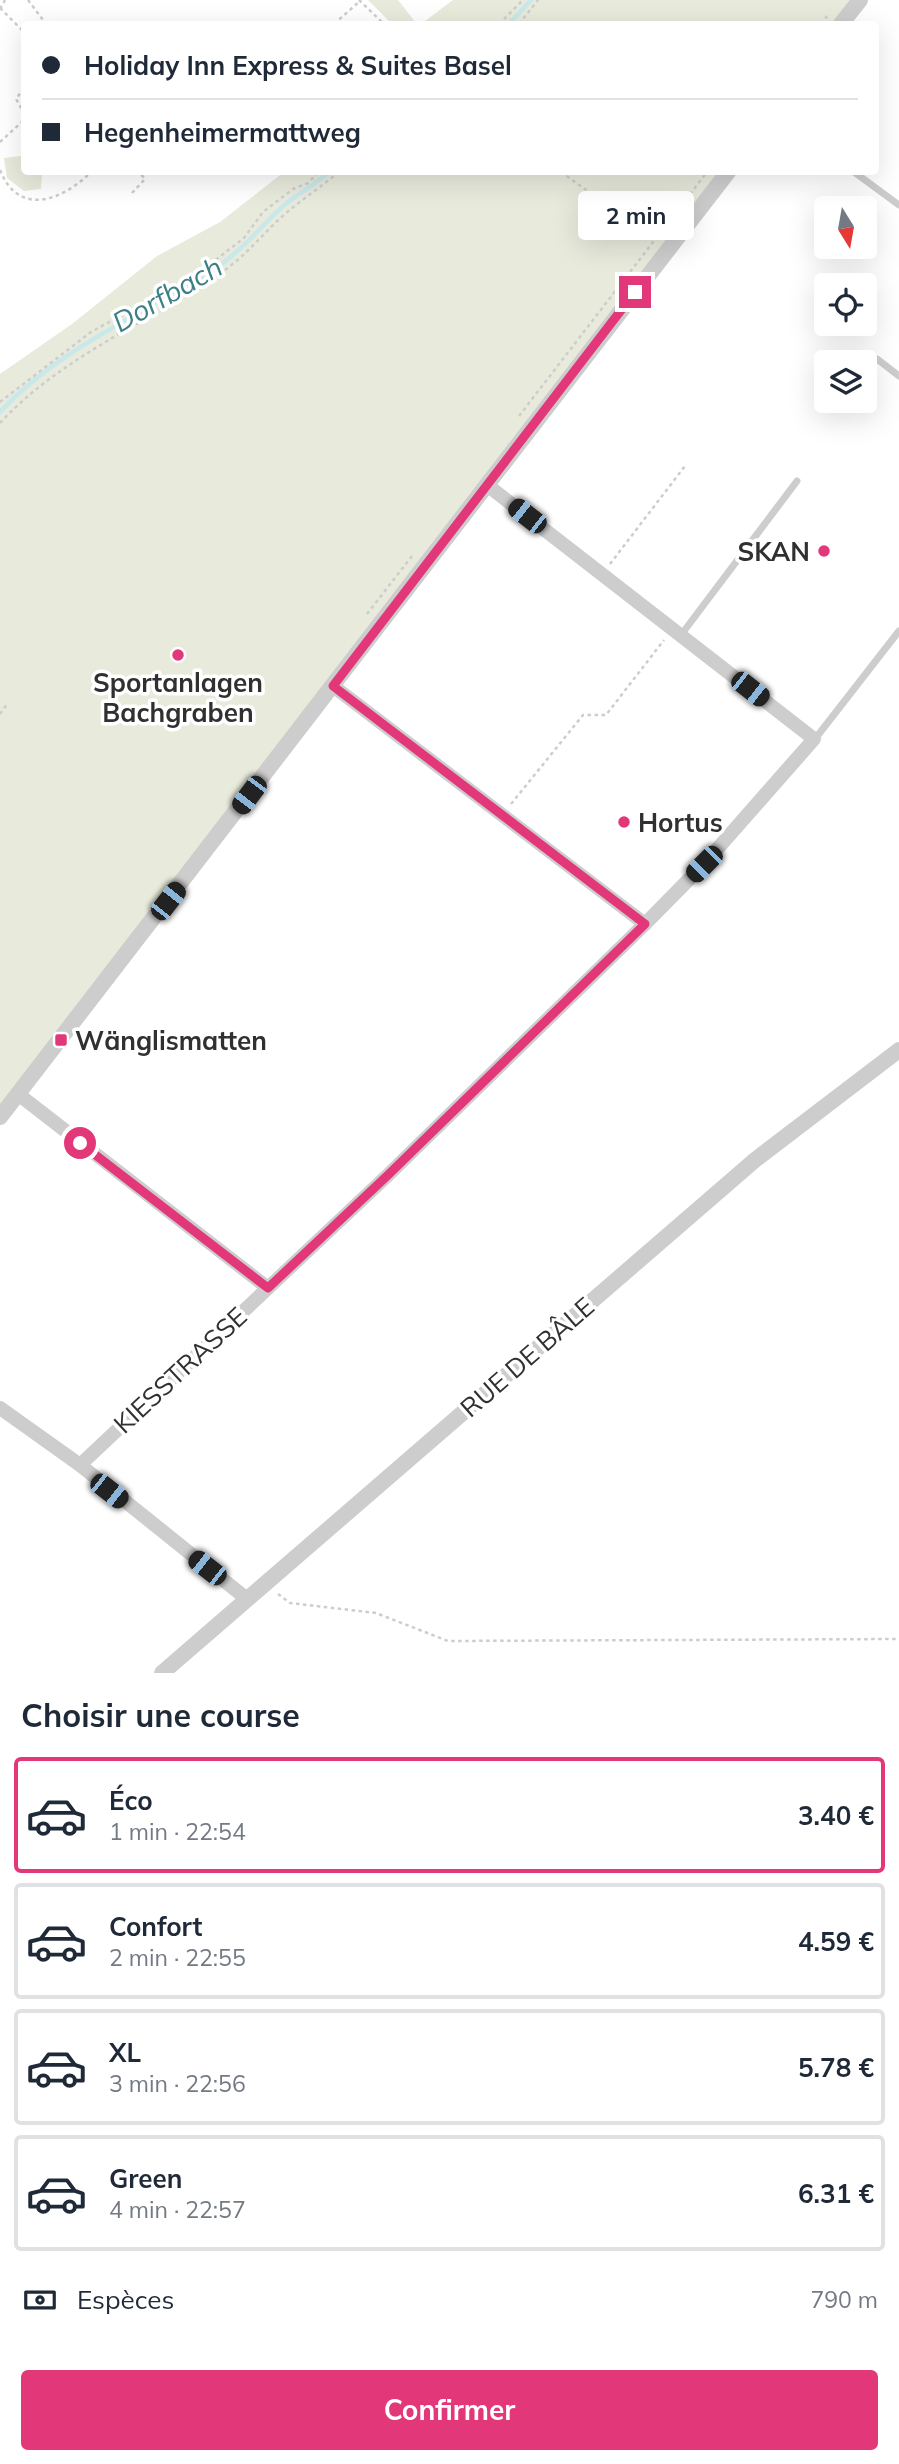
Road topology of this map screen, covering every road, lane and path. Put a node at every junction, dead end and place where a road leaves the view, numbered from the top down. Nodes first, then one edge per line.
1 (5, 0) edge
2 (28, 0) edge
3 (360, 0) edge
4 (523, 0) edge
5 (538, 0) edge
6 (860, 0) edge
7 (0, 8) edge
8 (44, 21) edge
9 (337, 21) edge
10 (381, 21) edge
11 (502, 21) edge
12 (521, 21) edge
13 (843, 21) edge
14 (21, 29) edge
15 (21, 92) edge
16 (21, 108) edge
17 (21, 123) edge
18 (0, 142) edge
19 (0, 170) edge
20 (87, 175) edge
21 (142, 175) edge
22 (316, 175) edge
23 (335, 175) edge
24 (565, 175) edge
25 (705, 175) edge
26 (726, 175) edge
27 (858, 175) edge
28 (132, 193) dead end
29 (658, 202) dead end
30 (899, 205) edge
31 (612, 208) junction
32 (654, 239) junction
33 (668, 249) junction
34 (877, 359) dead end
35 (899, 376) edge
36 (0, 402) edge
37 (517, 420) dead end
38 (0, 424) edge
39 (685, 466) dead end
40 (797, 481) dead end
41 (487, 485) junction
42 (601, 575) junction
43 (899, 631) edge
44 (677, 633) junction
45 (333, 686) junction
46 (8, 703) dead end
47 (0, 714) edge
48 (814, 739) junction
49 (502, 815) junction
50 (645, 924) junction
51 (899, 1050) edge
52 (18, 1094) junction
53 (0, 1117) edge
54 (268, 1288) junction
55 (0, 1408) edge
56 (80, 1465) junction
57 (264, 1585) junction
58 (247, 1599) junction
59 (899, 1639) edge
60 (162, 1673) edge

1 - 7 path
2 - 8 path
3 - 9 path
3 - 10 path
4 - 11 path
5 - 12 path
6 - 13 street
7 - 14 path
15 - 16 path
17 - 18 path
19 - 20 path
21 - 28 path
22 - 36 path
23 - 38 path
24 - 31 path
25 - 32 path
26 - 33 street
27 - 30 lane
29 - 31 path
31 - 32 path
32 - 33 path
32 - 37 path
33 - 41 street
34 - 35 lane
39 - 42 path
40 - 44 lane
41 - 42 street
41 - 45 street
42 - 44 street
43 - 48 lane
44 - 48 street
44 - 49 path
45 - 49 street
45 - 52 street
46 - 47 path
48 - 50 street, KIESSTRASSE
49 - 50 street
50 - 54 street, KIESSTRASSE
51 - 57 street, RUE DE BÂLE
52 - 53 street
52 - 54 street
54 - 56 street, KIESSTRASSE
55 - 56 street
56 - 58 street
57 - 58 street, RUE DE BÂLE
57 - 59 path
58 - 60 street, RUE DE BÂLE

